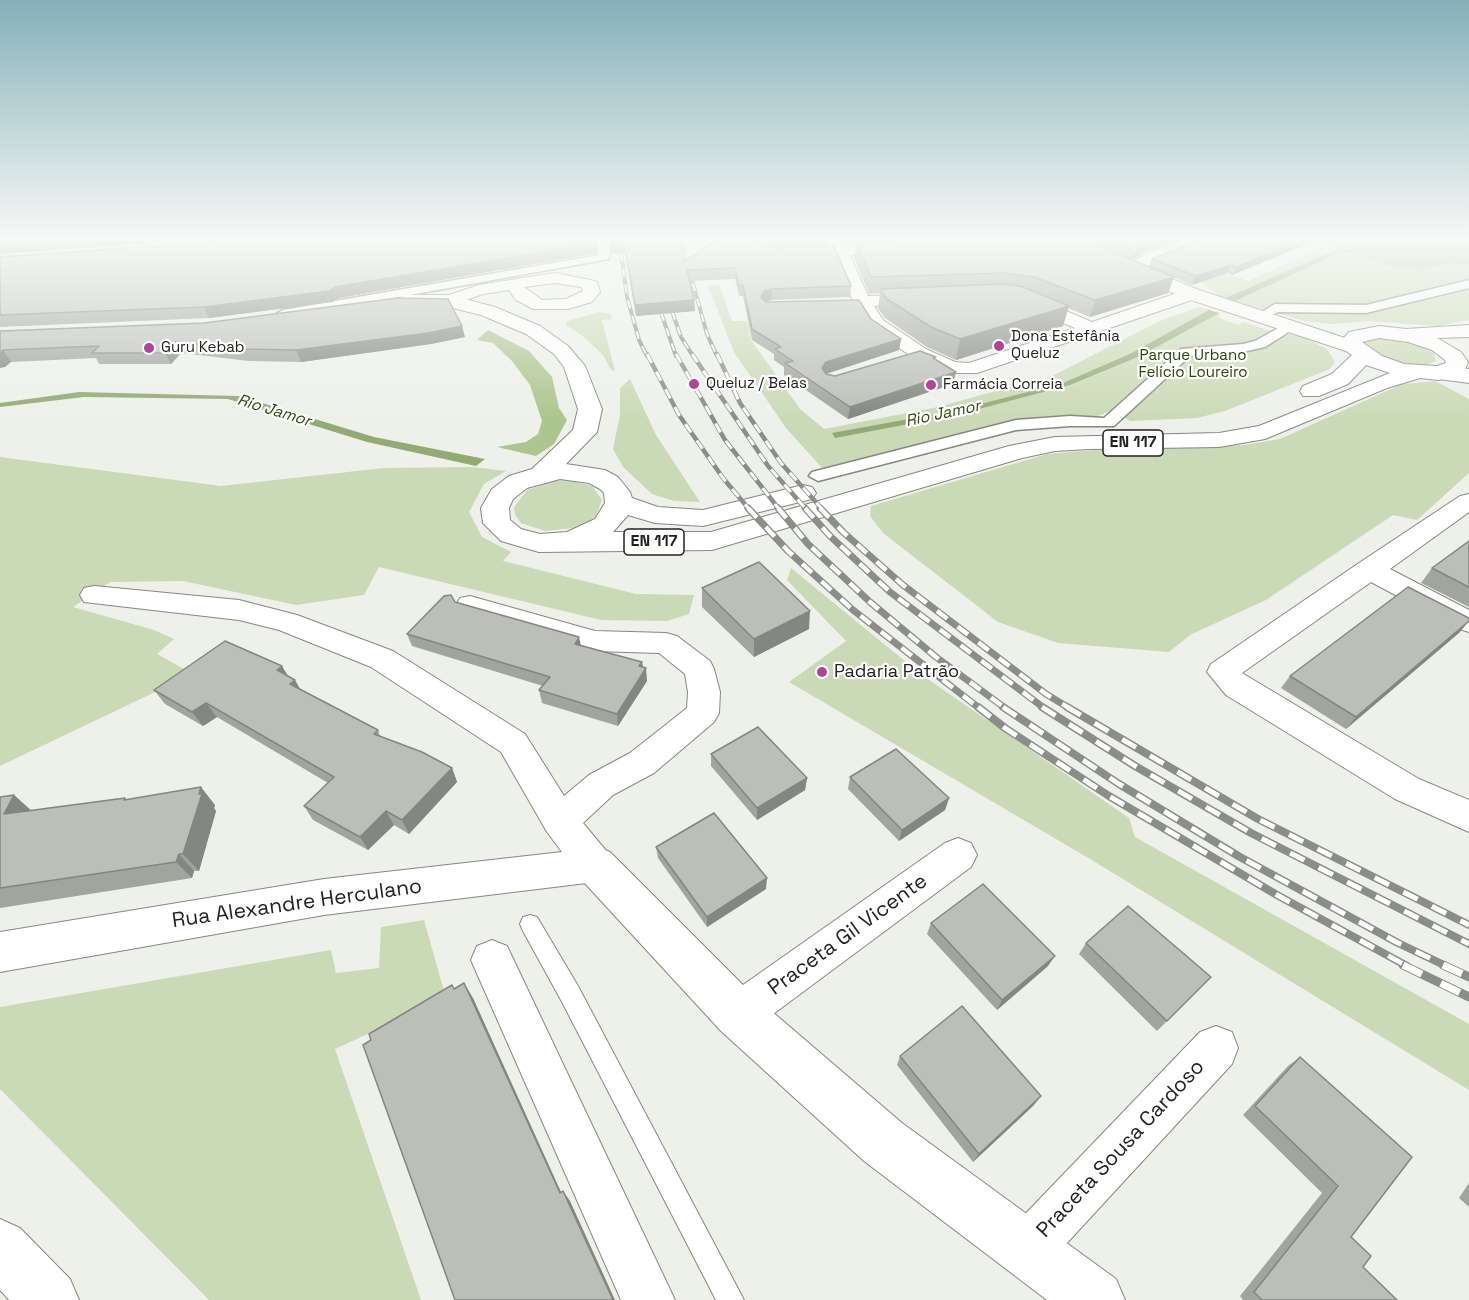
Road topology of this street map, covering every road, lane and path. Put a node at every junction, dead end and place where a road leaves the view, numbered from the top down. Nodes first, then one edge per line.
1 (379, 298) edge
2 (457, 298) edge
3 (861, 298) edge
4 (935, 298) edge
5 (1016, 298) edge
6 (1193, 298) edge
7 (1204, 298) edge
8 (1413, 298) edge
9 (449, 302) junction
10 (863, 302) junction
11 (840, 305) edge
12 (271, 317) joint
13 (1277, 321) junction
14 (1091, 328) junction
15 (1469, 331) edge
16 (1395, 333) junction
17 (1361, 345) junction
18 (919, 353) junction
19 (1458, 357) edge
20 (898, 360) edge
21 (1428, 373) junction
22 (1469, 376) edge
23 (585, 432) junction
24 (541, 474) junction
25 (596, 476) junction
26 (818, 476) dead end
27 (1469, 501) edge
28 (619, 503) junction
29 (571, 541) junction
30 (1369, 569) junction
31 (94, 594) dead end
32 (470, 605) edge
33 (1469, 622) edge
34 (1469, 817) edge
35 (560, 821) junction
36 (958, 855) dead end
37 (595, 865) junction
38 (530, 924) dead end
39 (0, 952) edge
40 (492, 960) dead end
41 (738, 1014) junction
42 (1216, 1048) dead end
43 (0, 1248) edge
44 (1025, 1251) junction
45 (49, 1300) edge
46 (648, 1300) edge
47 (730, 1300) edge
48 (1095, 1300) edge

1 - 12 street
2 - 9 street
3 - 10 street
4 - 10 street
5 - 14 street
6 - 14 street
7 - 13 main road
8 - 13 street
9 - 12 main road
9 - 23 main road
10 - 11 street
10 - 18 street
13 - 17 main road
13 - 26 street
14 - 18 street
15 - 16 main road
15 - 19 main road
16 - 17 main road
16 - 19 main road
17 - 21 main road
17 - 28 main road, EN 117
18 - 20 street
19 - 21 main road
21 - 22 main road
21 - 29 main road, EN 117
23 - 24 main road, EN 117
23 - 25 main road
24 - 25 main road, EN 117
24 - 29 main road, EN 117
25 - 28 main road, EN 117
27 - 30 street
28 - 29 main road, EN 117
30 - 33 street
30 - 34 street
31 - 35 street
32 - 35 street
35 - 37 street
36 - 41 street, Praceta Gil Vicente
37 - 39 street, Rua Alexandre Herculano
37 - 41 main road
38 - 47 lane
40 - 46 street
41 - 44 main road
42 - 44 street, Praceta Sousa Cardoso
43 - 45 main road
44 - 48 main road

